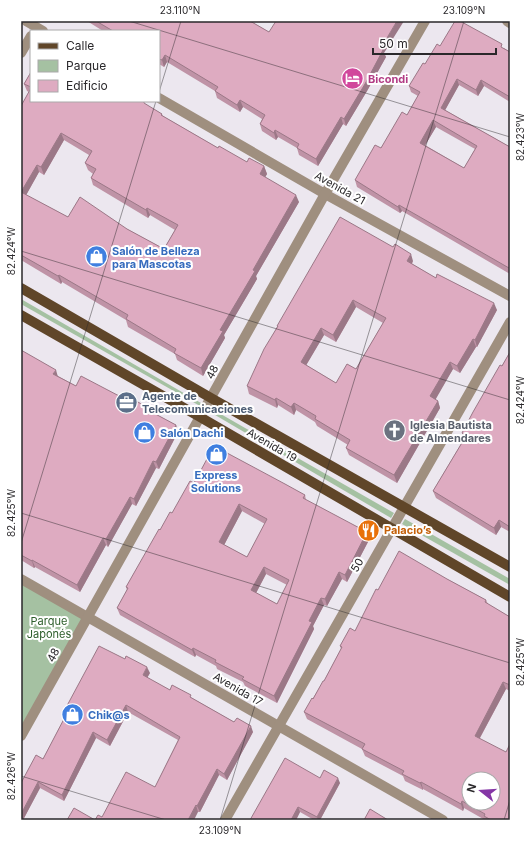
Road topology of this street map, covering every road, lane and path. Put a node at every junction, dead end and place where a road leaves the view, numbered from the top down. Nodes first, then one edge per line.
1 (26, 21) edge
2 (425, 21) edge
3 (507, 21) edge
4 (510, 23) edge
5 (37, 29) edge
6 (30, 40) edge
7 (21, 53) edge
8 (160, 99) edge
9 (326, 194) junction
10 (21, 288) edge
11 (510, 296) edge
12 (21, 315) edge
13 (510, 322) edge
14 (211, 398) junction
15 (200, 417) junction
16 (404, 508) junction
17 (391, 529) junction
18 (510, 567) edge
19 (21, 579) edge
20 (510, 597) edge
21 (88, 617) junction
22 (279, 726) junction
23 (21, 736) edge
24 (225, 820) edge
25 (443, 820) edge

1 - 5 street
2 - 9 street, 48
3 - 4 street
6 - 7 street
8 - 9 street, Avenida 21
9 - 11 street, Avenida 21
9 - 14 street, 48
10 - 14 main road, Avenida 19
12 - 15 main road, Avenida 19
13 - 16 street, 50
14 - 15 street, 48
14 - 16 main road, Avenida 19
15 - 17 main road, Avenida 19
15 - 21 street, 48
16 - 17 street, 50
16 - 18 main road, Avenida 19
17 - 20 main road, Avenida 19
17 - 22 street, 50
19 - 21 street, Avenida 17
21 - 22 street, Avenida 17
21 - 23 street, 48
22 - 24 street, 50
22 - 25 street, Avenida 17

